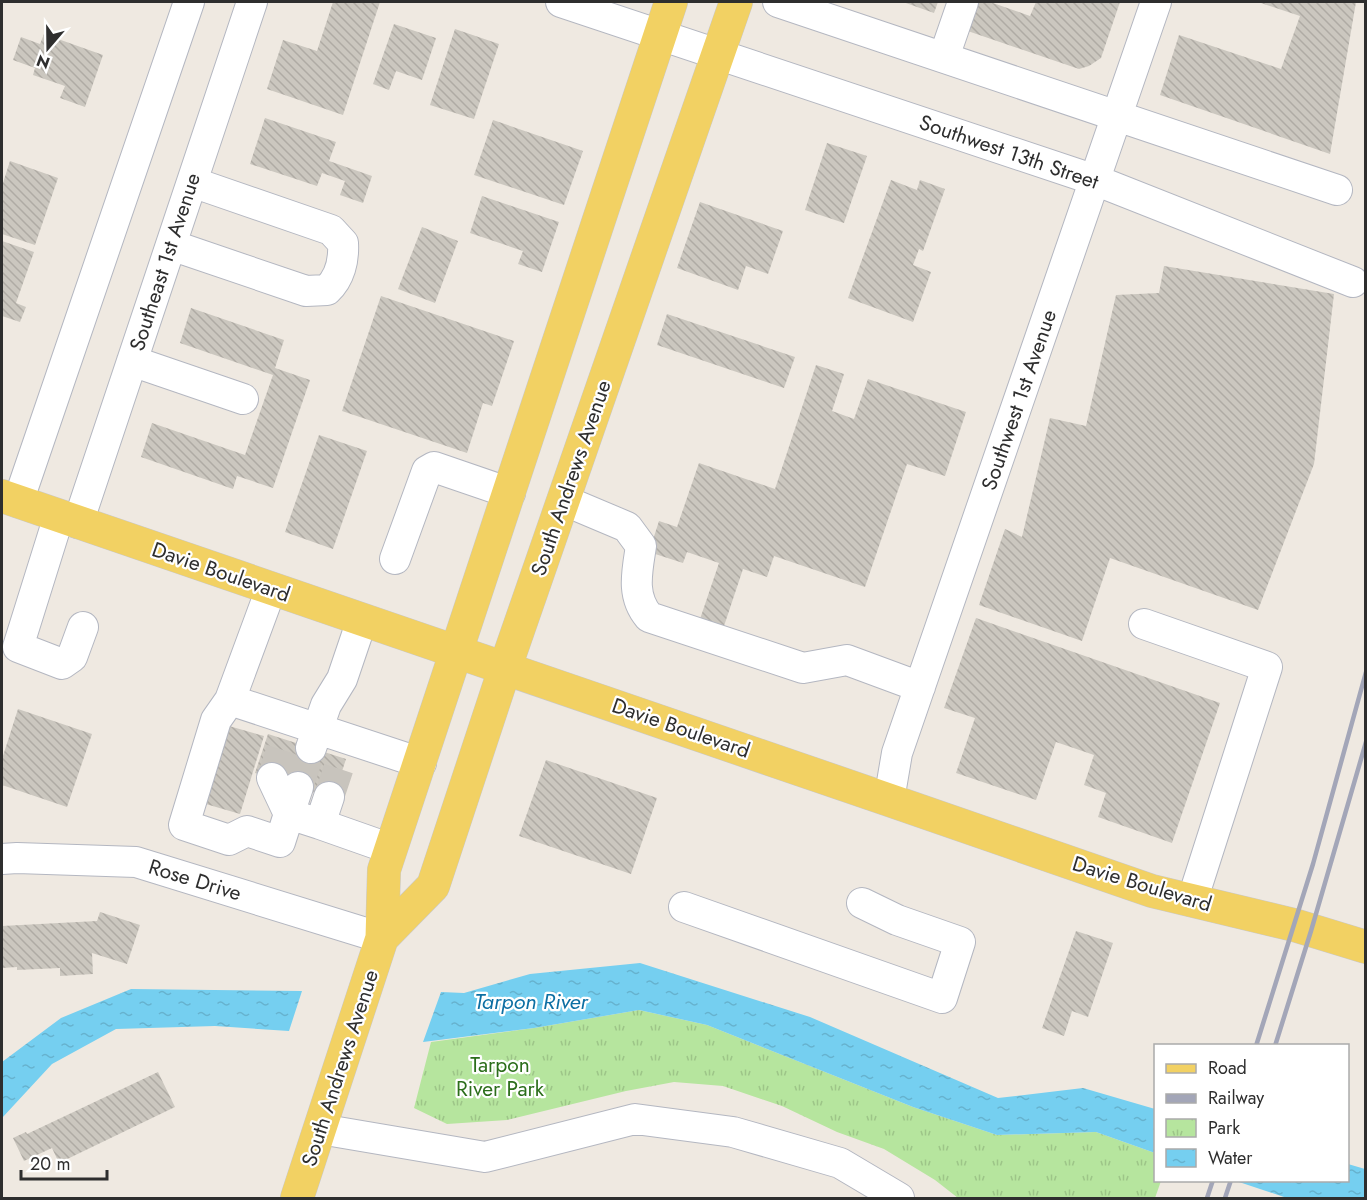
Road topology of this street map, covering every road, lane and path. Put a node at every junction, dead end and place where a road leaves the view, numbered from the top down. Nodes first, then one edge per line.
1 (189, 2) edge
2 (252, 2) edge
3 (561, 2) edge
4 (670, 2) edge
5 (736, 2) edge
6 (778, 2) edge
7 (963, 2) edge
8 (1156, 2) edge
9 (660, 34) junction
10 (719, 54) junction
11 (944, 57) junction
12 (1117, 115) junction
13 (1095, 180) junction
14 (192, 182) junction
15 (1337, 190) dead end
16 (171, 245) junction
17 (1353, 282) dead end
18 (132, 361) junction
19 (243, 399) dead end
20 (510, 493) junction
21 (10, 499) edge
22 (563, 500) junction
23 (69, 520) junction
24 (395, 559) dead end
25 (271, 589) junction
26 (362, 620) junction
27 (1144, 624) dead end
28 (83, 627) dead end
29 (458, 652) junction
30 (505, 668) junction
31 (920, 687) junction
32 (231, 700) junction
33 (301, 734) junction
34 (421, 763) junction
35 (890, 800) junction
36 (392, 849) junction
37 (2, 859) edge
38 (1192, 901) junction
39 (862, 903) dead end
40 (684, 907) dead end
41 (382, 938) junction
42 (1365, 947) edge
43 (320, 1129) junction
44 (297, 1198) edge
45 (899, 1198) edge

1 - 21 street
2 - 14 street, Southeast 1st Avenue
3 - 9 street, Southwest 13th Street
4 - 9 main road, South Andrews Avenue
5 - 10 main road, South Andrews Avenue
6 - 11 street
7 - 11 street
8 - 12 street, Southwest 1st Avenue
9 - 10 street, Southwest 13th Street
9 - 20 main road, South Andrews Avenue
10 - 13 street, Southwest 13th Street
10 - 22 main road, South Andrews Avenue
11 - 12 street
12 - 13 street, Southwest 1st Avenue
12 - 15 street
13 - 17 street, Southwest 13th Street
13 - 31 street, Southwest 1st Avenue
14 - 16 street, Southeast 1st Avenue
14 - 16 street
16 - 18 street, Southeast 1st Avenue
18 - 19 street
18 - 23 street, Southeast 1st Avenue
20 - 24 street
20 - 29 main road, South Andrews Avenue
21 - 23 main road, Davie Boulevard
22 - 30 main road, South Andrews Avenue
22 - 31 street
23 - 25 main road, Davie Boulevard
23 - 28 street, Southeast 1st Avenue
25 - 26 main road, Davie Boulevard
25 - 32 street
26 - 29 main road, Davie Boulevard
26 - 33 street
27 - 38 street
29 - 30 main road, Davie Boulevard
29 - 34 main road, South Andrews Avenue
30 - 35 main road, Davie Boulevard
30 - 41 main road, South Andrews Avenue
31 - 35 street, Southwest 1st Avenue
32 - 33 street
32 - 36 street
33 - 34 street
34 - 36 main road, South Andrews Avenue
35 - 38 main road, Davie Boulevard
36 - 41 main road, South Andrews Avenue
37 - 41 street, Rose Drive
38 - 42 main road, Davie Boulevard
39 - 40 street
41 - 43 main road, South Andrews Avenue
43 - 44 main road, South Andrews Avenue
43 - 45 street

